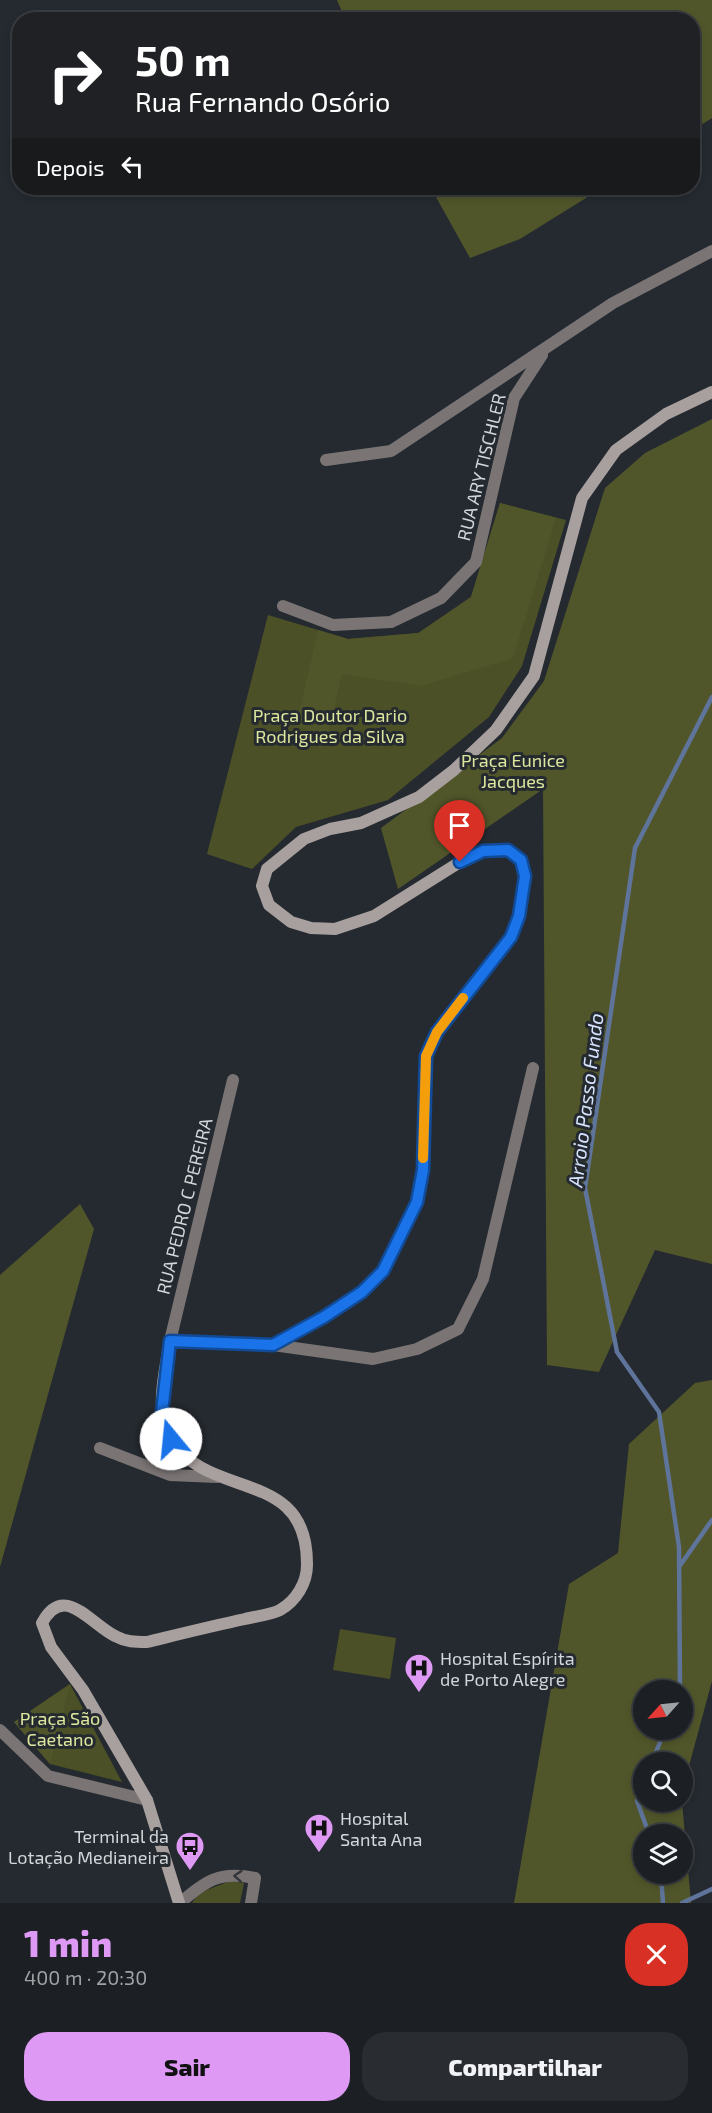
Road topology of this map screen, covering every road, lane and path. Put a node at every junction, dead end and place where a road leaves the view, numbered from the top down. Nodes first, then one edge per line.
1 (712, 251) edge
2 (544, 351) junction
3 (712, 392) edge
4 (326, 460) dead end
5 (283, 606) dead end
6 (533, 1068) dead end
7 (233, 1080) dead end
8 (170, 1341) junction
9 (273, 1345) junction
10 (100, 1448) dead end
11 (217, 1477) junction
12 (0, 1730) edge
13 (147, 1800) junction
14 (180, 1903) edge
15 (250, 1903) edge

1 - 2 street
2 - 4 street
2 - 5 street, RUA ARY TISCHLER
3 - 9 street
6 - 9 street
7 - 8 street, RUA PEDRO C PEREIRA
8 - 9 street
8 - 11 street
10 - 11 street
11 - 13 street
12 - 13 street
13 - 14 street
15 -> 14 street

